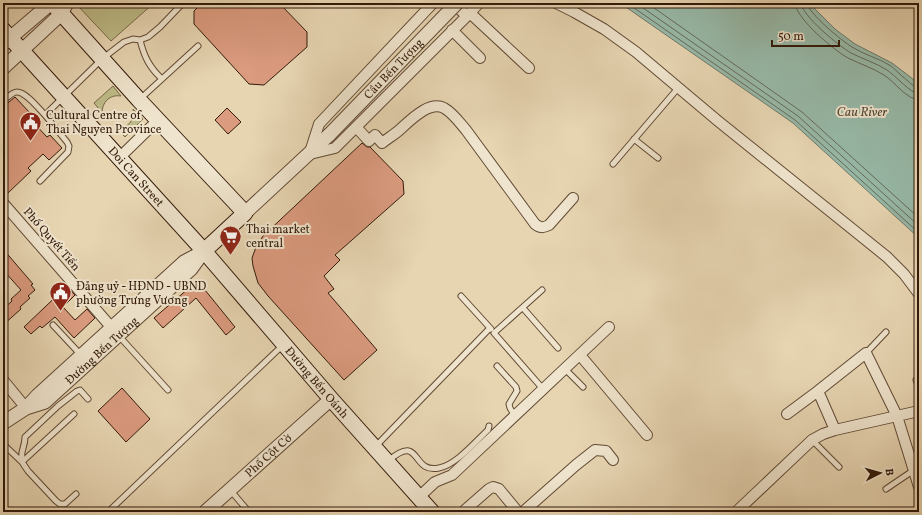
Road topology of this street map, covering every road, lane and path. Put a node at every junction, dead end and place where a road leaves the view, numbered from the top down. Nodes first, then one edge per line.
1 (183, 3) edge
2 (433, 3) edge
3 (453, 3) edge
4 (457, 3) edge
5 (479, 3) edge
6 (556, 3) edge
7 (58, 6) edge
8 (468, 14) junction
9 (452, 30) junction
10 (5, 38) edge
11 (140, 40) junction
12 (198, 46) dead end
13 (22, 50) junction
14 (102, 58) junction
15 (480, 58) dead end
16 (3, 68) edge
17 (529, 68) dead end
18 (162, 79) junction
19 (679, 87) junction
20 (64, 96) junction
21 (139, 100) junction
22 (3, 101) edge
23 (45, 115) junction
24 (158, 120) junction
25 (356, 127) junction
26 (330, 134) joint
27 (634, 139) junction
28 (310, 154) junction
29 (119, 158) junction
30 (658, 158) dead end
31 (613, 164) dead end
32 (40, 181) dead end
33 (574, 198) dead end
34 (3, 203) edge
35 (245, 213) junction
36 (204, 251) junction
37 (542, 290) dead end
38 (919, 294) edge
39 (461, 296) dead end
40 (523, 308) junction
41 (53, 325) dead end
42 (609, 327) dead end
43 (490, 328) junction
44 (115, 331) junction
45 (494, 332) junction
46 (886, 332) dead end
47 (284, 344) junction
48 (558, 348) dead end
49 (866, 353) junction
50 (82, 355) junction
51 (580, 355) junction
52 (497, 366) dead end
53 (565, 368) junction
54 (3, 380) edge
55 (916, 380) dead end
56 (583, 387) dead end
57 (919, 387) edge
58 (168, 390) dead end
59 (544, 390) junction
60 (818, 391) junction
61 (88, 399) dead end
62 (331, 399) junction
63 (26, 408) junction
64 (919, 411) edge
65 (74, 414) dead end
66 (787, 414) dead end
67 (515, 416) junction
68 (896, 416) junction
69 (3, 423) edge
70 (489, 426) dead end
71 (835, 430) junction
72 (647, 435) dead end
73 (812, 440) junction
74 (3, 444) edge
75 (374, 447) junction
76 (612, 460) dead end
77 (22, 462) junction
78 (387, 462) junction
79 (839, 468) dead end
80 (914, 470) junction
81 (919, 487) edge
82 (886, 489) dead end
83 (230, 490) junction
84 (76, 494) dead end
85 (419, 497) junction
86 (465, 510) dead end
87 (108, 512) edge
88 (205, 512) edge
89 (249, 512) edge
90 (432, 512) edge
91 (518, 512) edge
92 (523, 512) edge
93 (736, 512) edge

1 - 11 lane
2 - 28 street
3 - 8 street
4 - 26 street, Cầu Bến Tượng, bridge
5 - 8 street
6 - 19 street
7 - 10 street
7 - 13 street
7 - 14 main road
8 - 9 street
8 - 17 street
9 - 15 street
9 - 25 street
10 - 13 main road, Doi Can Street
11 - 14 lane
11 - 18 lane
12 - 18 lane
13 - 16 street
13 - 20 main road, Doi Can Street
14 - 20 lane
14 - 21 main road
18 - 21 lane
19 - 27 lane
19 - 38 street
20 - 23 lane
20 - 29 main road, Doi Can Street
21 - 24 main road
22 - 23 lane
23 - 32 lane
24 - 29 street
24 - 35 main road
25 - 28 street
25 - 33 street
26 - 28 street, Đường Bến Tượng
27 - 30 lane
27 - 31 lane
28 - 35 street, Đường Bến Tượng
29 - 36 main road, Doi Can Street
34 - 44 street, Phố Quyết Tiến
35 - 36 main road, Đường Bến Tượng
36 - 44 street, Đường Bến Tượng
36 - 47 main road, Đường Bến Oánh
37 - 40 lane
39 - 43 lane
40 - 45 lane
40 - 48 lane
41 - 50 lane
42 - 51 street
43 - 45 lane
43 - 75 lane
44 - 50 street, Đường Bến Tượng
44 - 58 lane
44 - 63 street, Đường Bến Tượng
45 - 59 lane
46 - 49 lane
47 - 62 main road, Đường Bến Oánh
47 - 87 lane
49 - 60 street
49 - 68 street
50 - 63 street, Đường Bến Tượng
51 - 53 street
51 - 72 street
52 - 67 lane
53 - 56 lane
53 - 59 street
54 - 63 street
55 - 57 lane
59 - 67 street
60 - 66 street
60 - 71 street
61 - 77 lane
62 - 75 main road, Đường Bến Oánh
62 - 83 street, Phố Cột Cờ
63 - 69 street, Đường Bến Tượng
64 - 68 street
65 - 77 lane
67 - 85 street
68 - 71 street
68 - 80 street
70 - 78 lane
71 - 73 street
73 - 79 lane
73 - 93 street
74 - 77 lane
75 - 78 main road, Đường Bến Oánh
76 - 92 street
77 - 84 lane
78 - 85 main road, Đường Bến Oánh
80 - 81 street
80 - 82 lane
83 - 88 street, Phố Cột Cờ
83 - 89 lane
85 - 90 main road, Đường Bến Oánh
86 - 91 street

